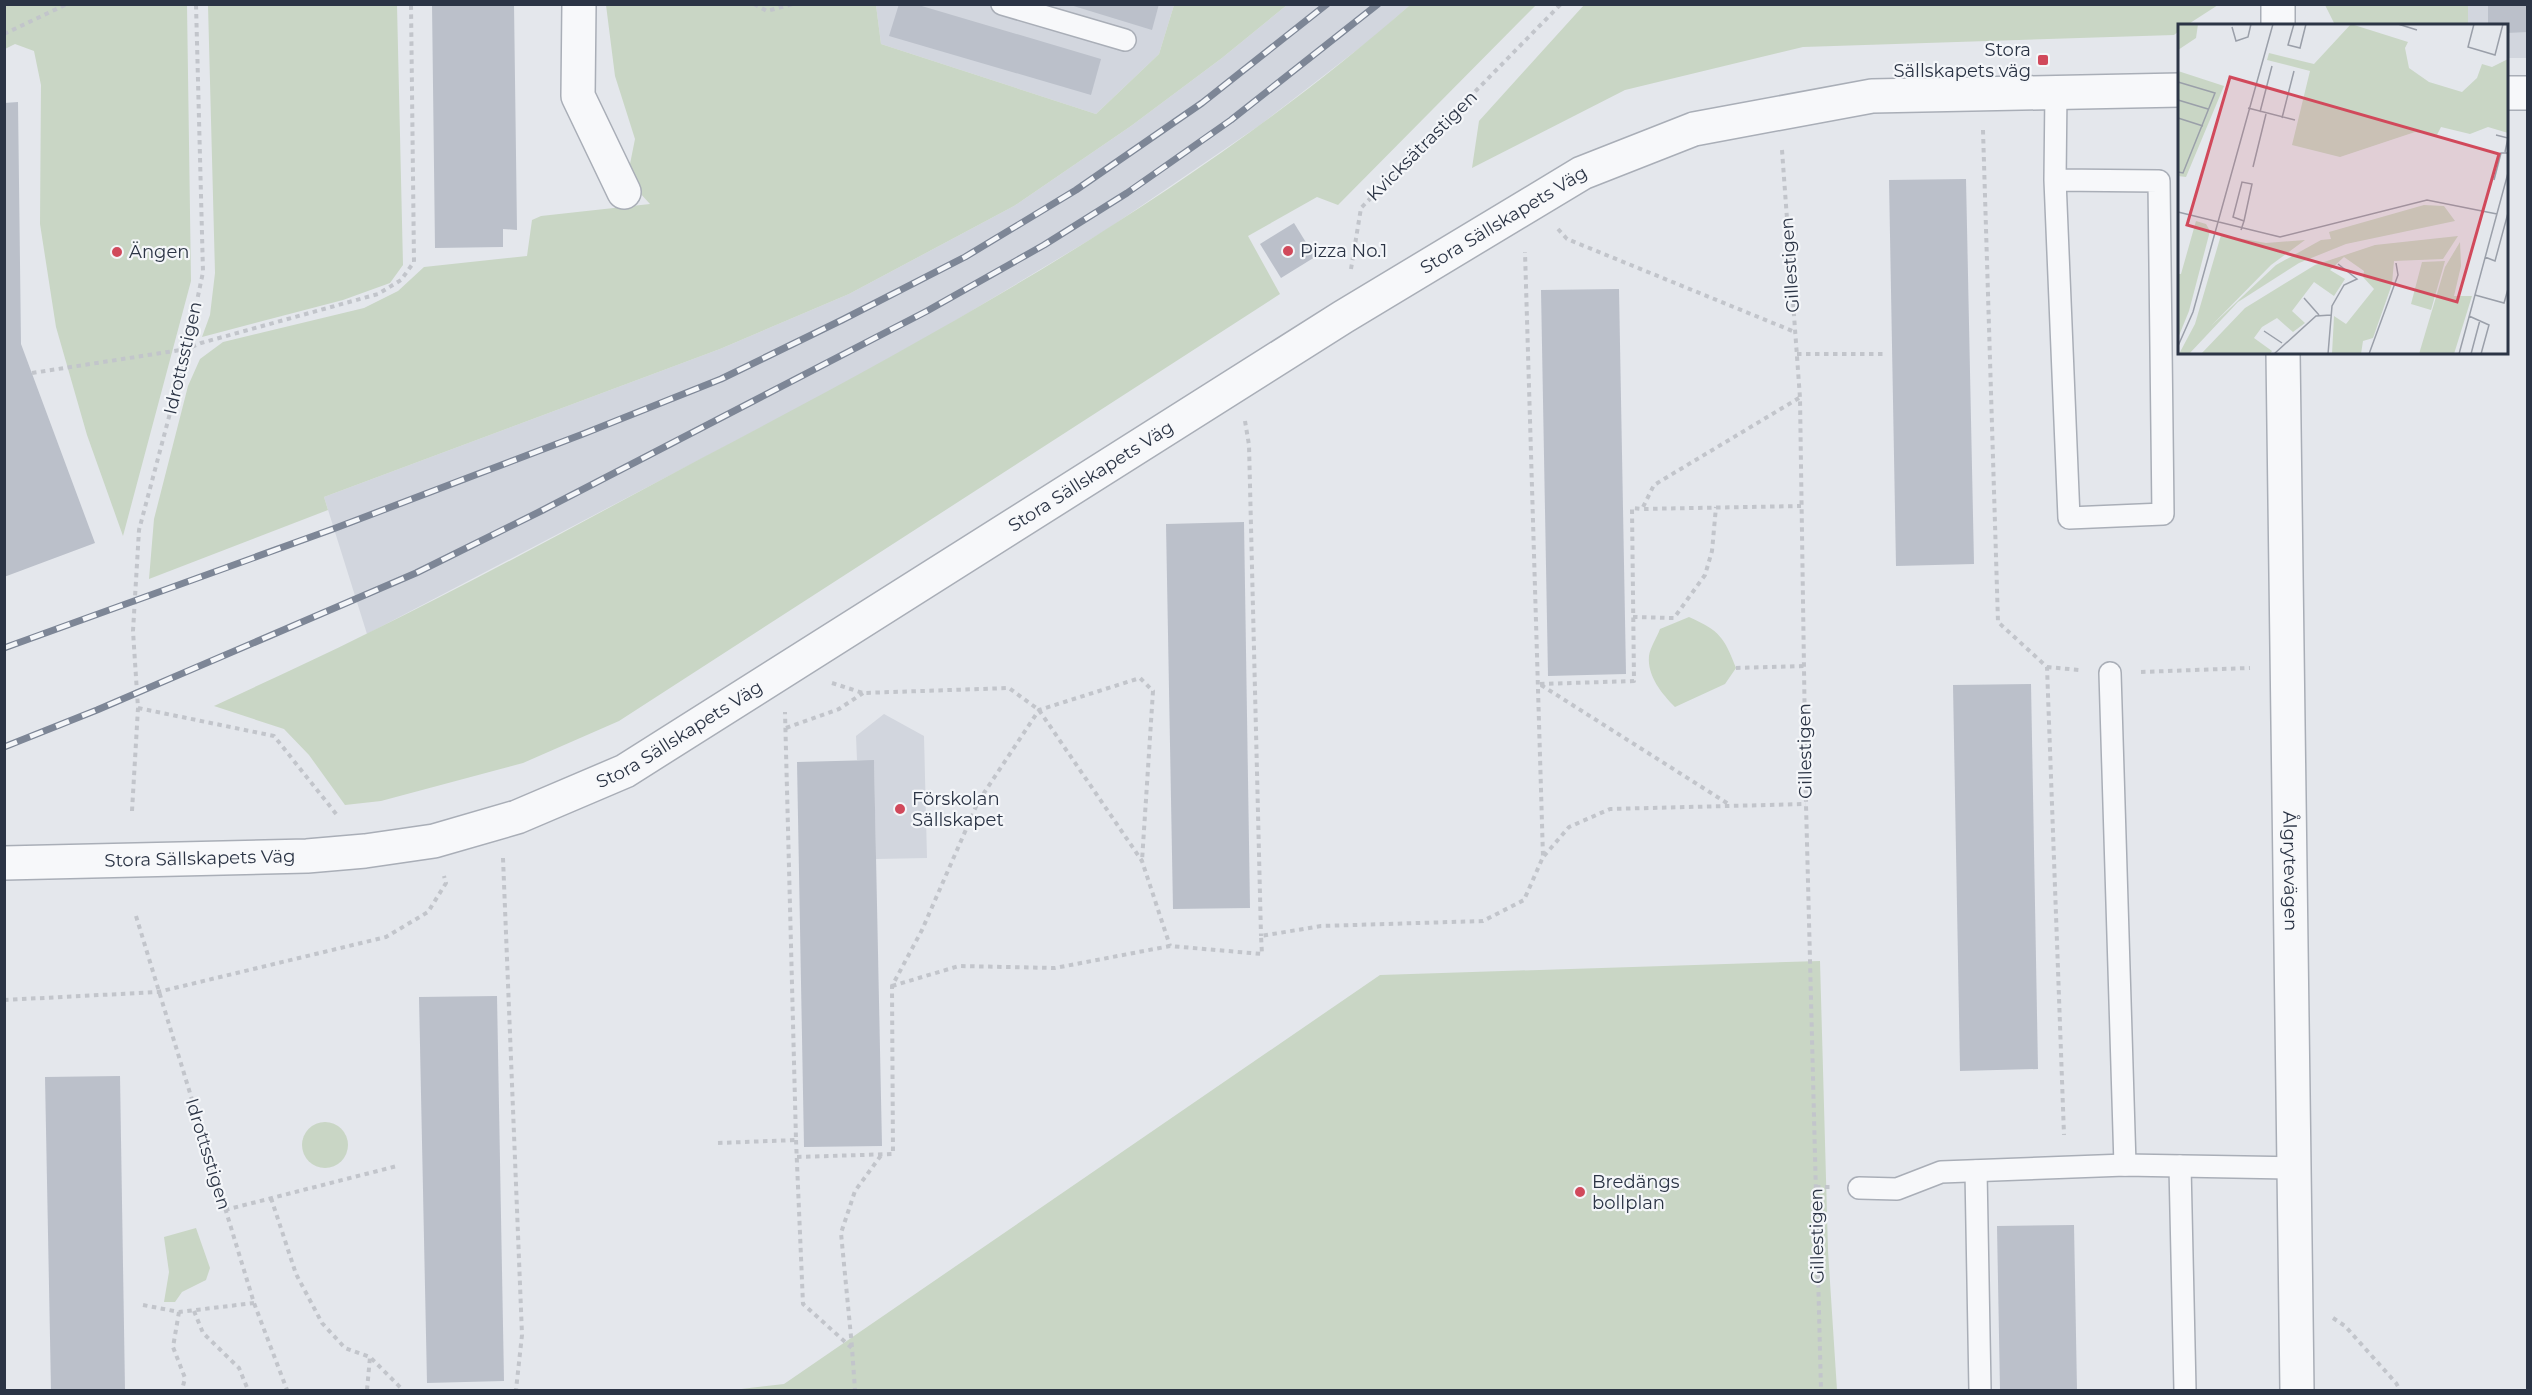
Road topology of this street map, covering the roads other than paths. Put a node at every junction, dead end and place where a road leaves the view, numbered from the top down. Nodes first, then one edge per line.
1 (579, 4) edge
2 (1002, 4) edge
3 (2278, 4) edge
4 (2278, 24) edge
5 (1125, 40) dead end
6 (2178, 90) edge
7 (2056, 92) junction
8 (2508, 93) edge
9 (2528, 93) edge
10 (2055, 180) junction
11 (624, 192) dead end
12 (2283, 354) edge
13 (2110, 673) road end
14 (4, 863) edge
15 (2125, 1165) junction
16 (2180, 1166) junction
17 (2295, 1168) junction
18 (1976, 1171) junction
19 (1858, 1188) dead end
20 (1980, 1390) edge
21 (2185, 1390) edge
22 (2297, 1390) edge

1 - 11 street
2 - 5 lane
3 - 4 street
6 - 7 street, Stora Sällskapets Väg
7 - 10 lane
7 - 14 street, Stora Sällskapets Väg
8 - 9 street
10 - 10 lane
12 - 17 street, Ålgrytevägen
13 - 15 lane
15 - 16 lane
15 - 18 lane
16 - 17 lane
16 - 21 lane
17 - 22 street, Ålgrytevägen
18 - 19 lane
18 - 20 lane

